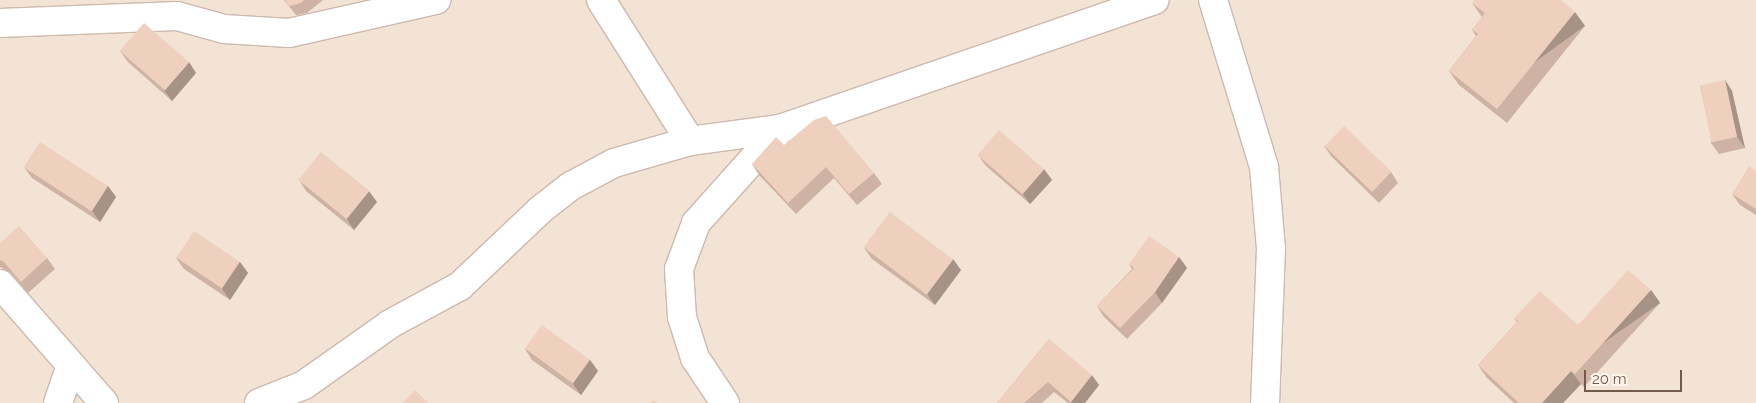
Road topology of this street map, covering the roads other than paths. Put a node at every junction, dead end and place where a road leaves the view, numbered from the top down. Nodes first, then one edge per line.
1 (436, 0) edge
2 (601, 0) edge
3 (1154, 0) edge
4 (1213, 0) edge
5 (7, 14) edge
6 (780, 129) junction
7 (690, 141) junction
8 (0, 284) edge
9 (71, 365) junction
10 (309, 394) edge
11 (58, 403) edge
12 (104, 403) edge
13 (259, 403) edge
14 (725, 403) edge
15 (1265, 403) edge

1 - 5 street
2 - 7 street
3 - 6 street
4 - 15 street
6 - 7 street
6 - 14 street
7 - 10 street
8 - 9 street
9 - 11 street
9 - 12 street
10 - 13 street

